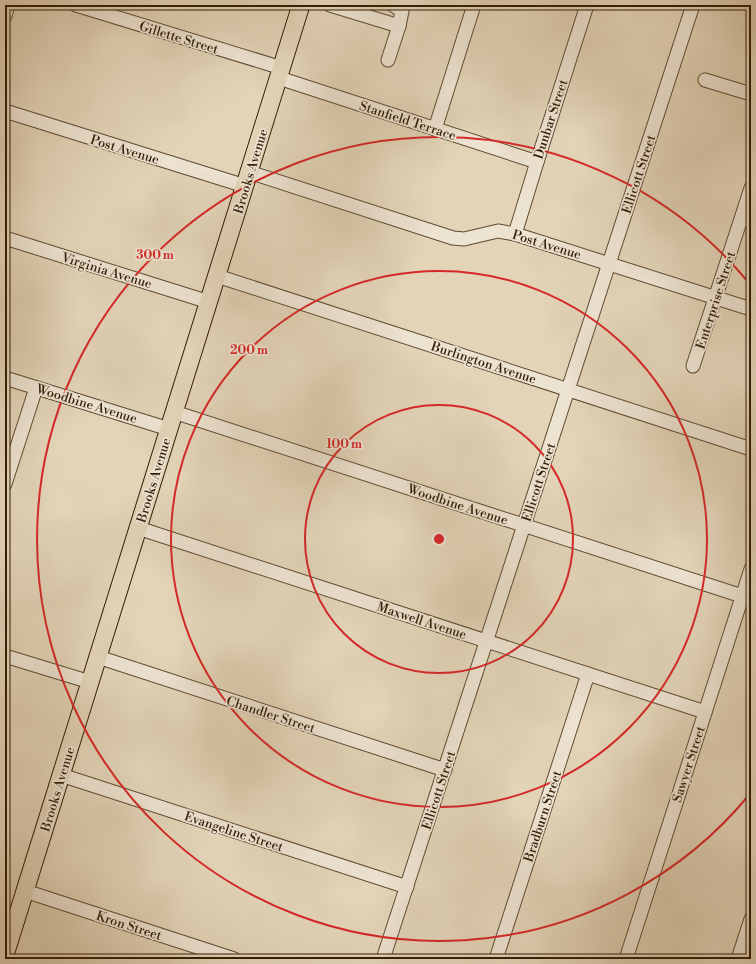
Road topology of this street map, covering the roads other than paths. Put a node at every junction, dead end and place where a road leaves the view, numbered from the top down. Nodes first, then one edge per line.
1 (8, 5) edge
2 (76, 5) edge
3 (301, 5) edge
4 (330, 5) edge
5 (393, 5) edge
6 (474, 5) edge
7 (587, 5) edge
8 (693, 5) edge
9 (5, 16) edge
10 (399, 26) junction
11 (388, 60) dead end
12 (280, 73) junction
13 (706, 80) dead end
14 (751, 94) edge
15 (5, 111) edge
16 (435, 129) junction
17 (537, 162) junction
18 (247, 179) junction
19 (751, 188) edge
20 (515, 234) junction
21 (5, 238) edge
22 (609, 264) junction
23 (217, 276) junction
24 (716, 299) junction
25 (209, 302) junction
26 (751, 309) edge
27 (693, 366) dead end
28 (5, 378) edge
29 (36, 388) junction
30 (568, 389) junction
31 (174, 412) junction
32 (169, 429) junction
33 (751, 449) edge
34 (5, 484) edge
35 (524, 525) junction
36 (138, 528) junction
37 (751, 569) edge
38 (745, 599) edge
39 (487, 641) junction
40 (5, 656) edge
41 (98, 658) junction
42 (588, 674) junction
43 (90, 682) junction
44 (705, 712) junction
45 (445, 770) junction
46 (61, 775) junction
47 (407, 887) junction
48 (25, 891) junction
49 (751, 919) edge
50 (5, 955) edge
51 (234, 959) edge
52 (383, 959) edge
53 (496, 959) edge
54 (626, 959) edge
55 (738, 959) edge

1 - 9 street
2 - 12 street, Gillette Street
3 - 12 main road, Brooks Avenue
4 - 10 street
5 - 10 street
6 - 16 street
7 - 17 street, Dunbar Street
8 - 22 street, Ellicott Street
10 - 11 street
12 - 16 street, Stanfield Terrace
12 - 18 main road, Brooks Avenue
13 - 14 street
15 - 18 street, Post Avenue
16 - 17 street, Stanfield Terrace
17 - 20 street, Dunbar Street
18 - 20 street, Post Avenue
18 - 23 main road, Brooks Avenue
19 - 24 street, Enterprise Street
20 - 22 street, Post Avenue
21 - 25 street, Virginia Avenue
22 - 24 street, Post Avenue
22 - 30 street, Ellicott Street
23 - 25 main road, Brooks Avenue
23 - 30 street, Burlington Avenue
24 - 26 street, Post Avenue
24 - 27 street, Enterprise Street
25 - 31 main road, Brooks Avenue
28 - 29 street, Woodbine Avenue
29 - 32 street, Woodbine Avenue
29 - 34 street
30 - 33 street, Burlington Avenue
30 - 35 street, Ellicott Street
31 - 32 main road, Brooks Avenue
31 - 35 street, Woodbine Avenue
32 - 36 main road, Brooks Avenue
35 - 38 street, Woodbine Avenue
35 - 39 street, Ellicott Street
36 - 39 street, Maxwell Avenue
36 - 41 main road, Brooks Avenue
37 - 38 street, Sawyer Street
38 - 44 street, Sawyer Street
39 - 42 street, Maxwell Avenue
39 - 45 street, Ellicott Street
40 - 43 street
41 - 43 main road, Brooks Avenue
41 - 45 street, Chandler Street
42 - 44 street, Maxwell Avenue
42 - 53 street, Bradburn Street
43 - 46 main road, Brooks Avenue
44 - 54 street, Sawyer Street
45 - 47 street, Ellicott Street
46 - 47 street, Evangeline Street
46 - 48 main road, Brooks Avenue
47 - 52 street, Ellicott Street
48 - 50 main road, Brooks Avenue
48 - 51 street, Kron Street
49 - 55 street

